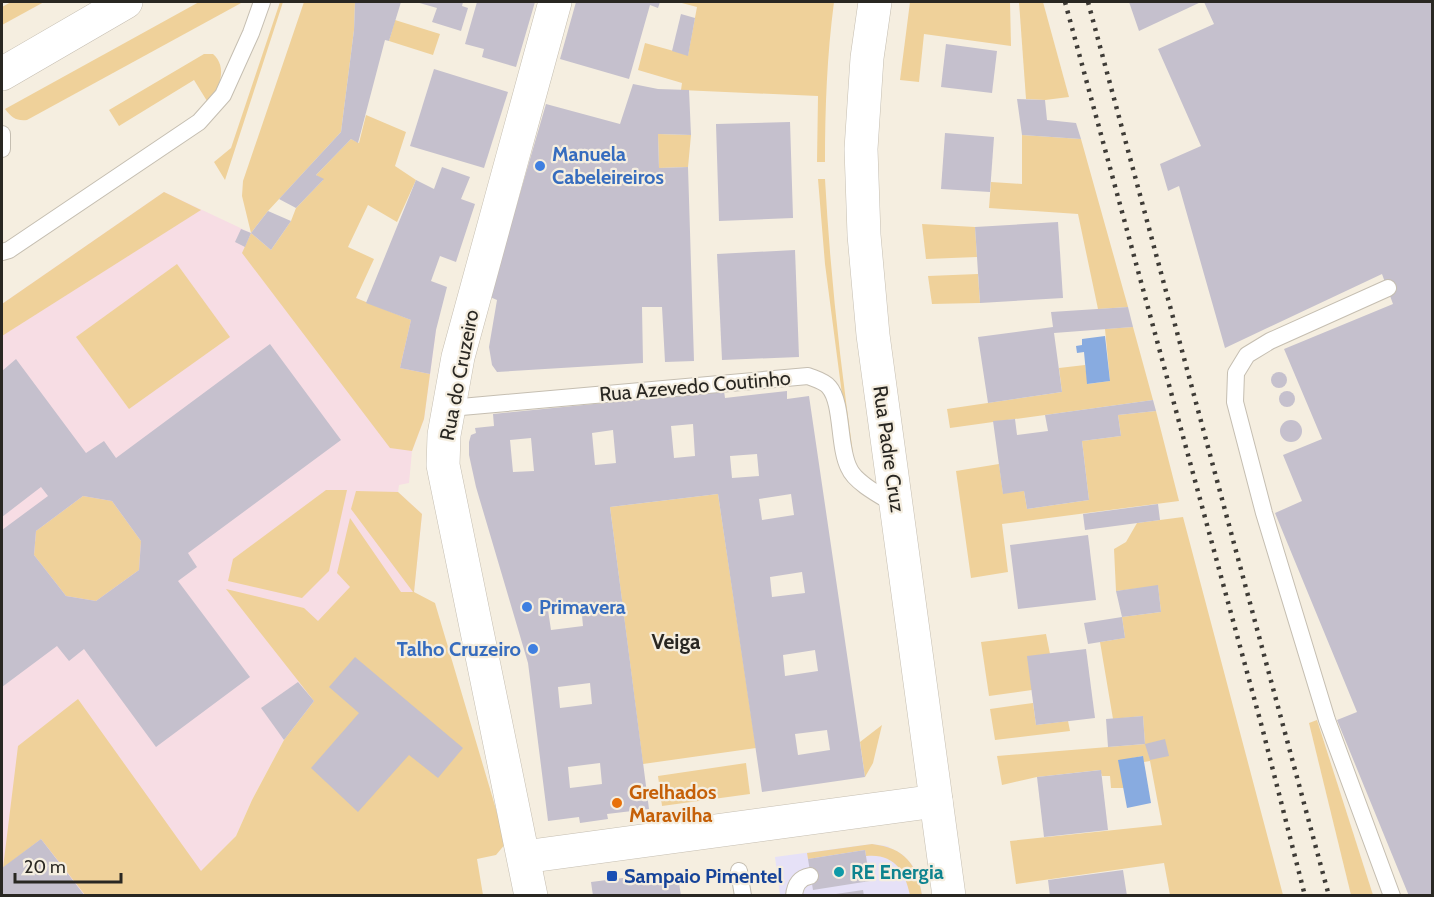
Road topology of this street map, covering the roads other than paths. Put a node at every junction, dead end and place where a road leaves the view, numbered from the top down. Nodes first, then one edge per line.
1 (126, 2) edge
2 (262, 2) edge
3 (555, 2) edge
4 (875, 2) edge
5 (2, 74) edge
6 (2, 134) edge
7 (2, 149) edge
8 (2, 252) edge
9 (1388, 288) dead end
10 (450, 408) junction
11 (897, 505) junction
12 (936, 801) junction
13 (524, 857) junction
14 (739, 871) dead end
15 (810, 876) dead end
16 (531, 896) edge
17 (743, 896) edge
18 (794, 896) edge
19 (950, 896) edge
20 (1392, 896) edge

1 - 5 street
2 - 8 lane
3 - 10 street, Rua do Cruzeiro
4 - 11 street, Rua Padre Cruz
6 - 7 lane
9 - 20 lane
10 - 11 lane, Rua Azevedo Coutinho
10 - 13 street, Rua do Cruzeiro
11 - 12 street, Rua Padre Cruz
12 - 13 street
12 - 19 street, Rua Padre Cruz
13 - 16 street, Rua do Cruzeiro
14 - 17 lane
15 - 18 lane

